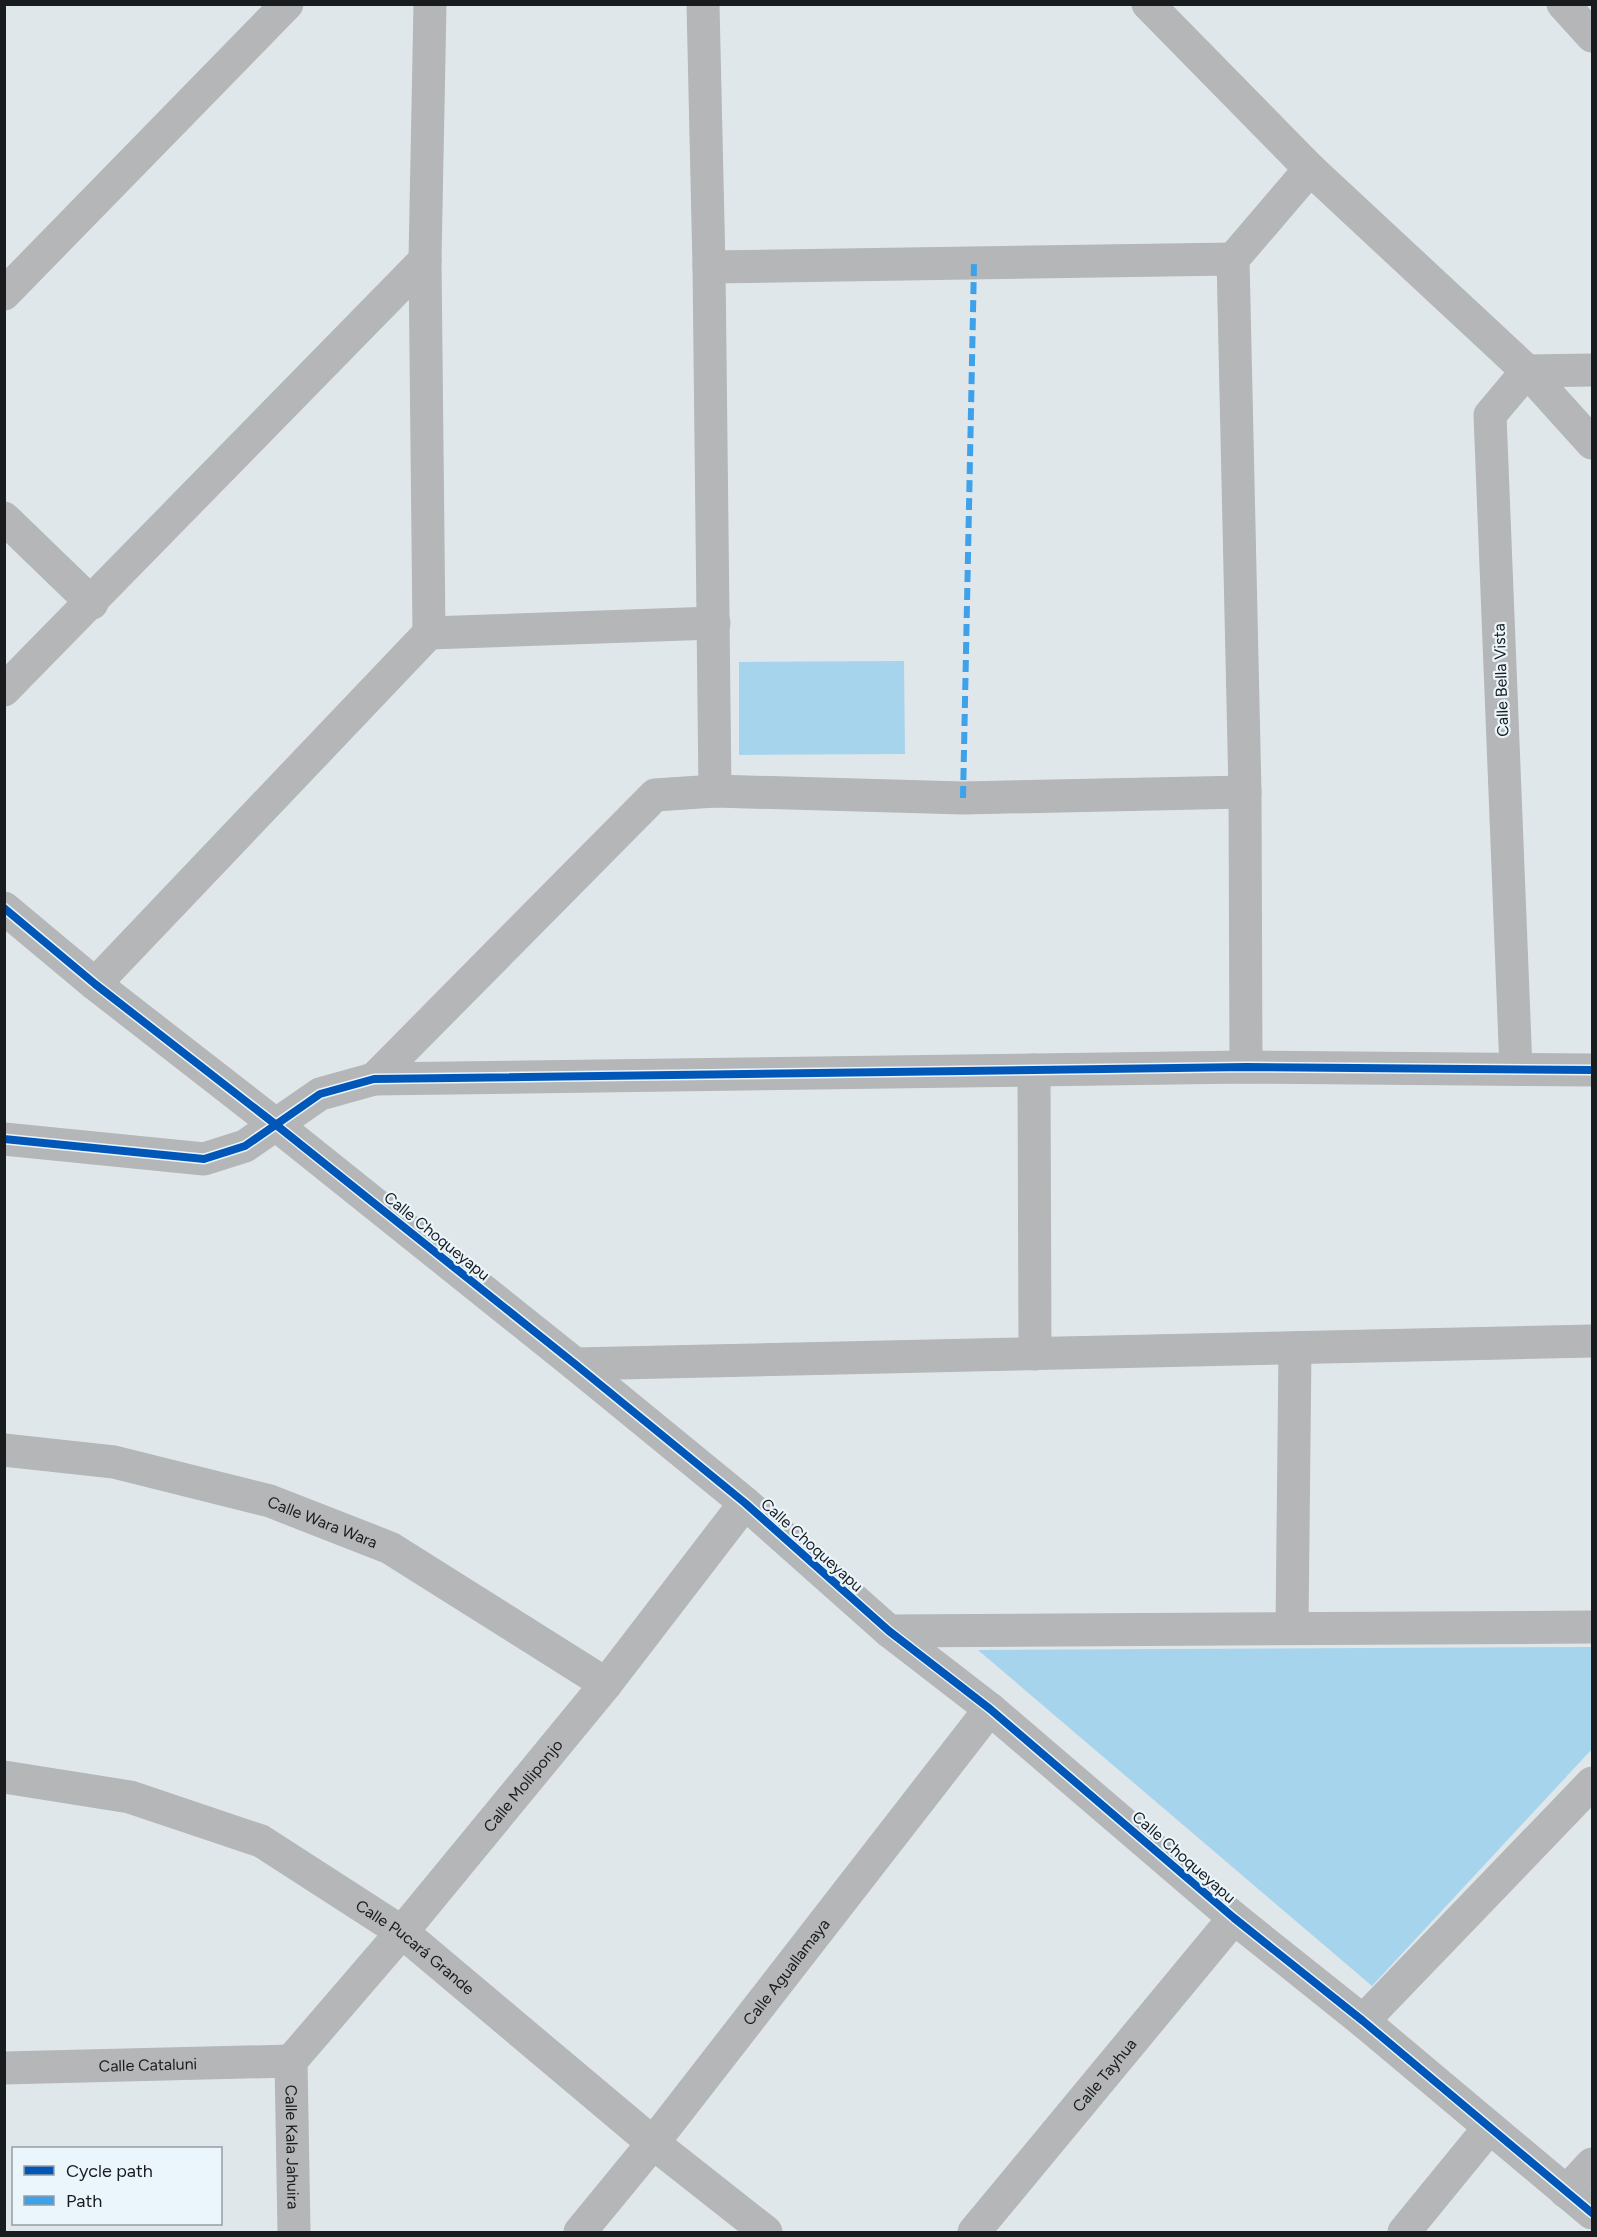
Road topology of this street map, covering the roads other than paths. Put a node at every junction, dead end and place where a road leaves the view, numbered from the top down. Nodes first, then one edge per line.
1 (287, 4) edge
2 (429, 4) edge
3 (703, 4) edge
4 (1148, 4) edge
5 (1563, 4) edge
6 (1593, 36) edge
7 (1310, 169) junction
8 (1233, 259) junction
9 (425, 260) junction
10 (709, 267) junction
11 (4, 294) edge
12 (1527, 370) junction
13 (1593, 370) edge
14 (1593, 442) edge
15 (4, 518) edge
16 (92, 603) junction
17 (714, 623) junction
18 (429, 633) junction
19 (4, 690) edge
20 (715, 791) junction
21 (1245, 792) junction
22 (4, 908) edge
23 (95, 984) junction
24 (1246, 1067) junction
25 (1516, 1069) junction
26 (1034, 1070) junction
27 (1593, 1070) edge
28 (374, 1079) junction
29 (275, 1124) junction
30 (4, 1139) edge
31 (1593, 1341) edge
32 (1295, 1348) junction
33 (1035, 1354) junction
34 (575, 1364) junction
35 (4, 1450) edge
36 (745, 1503) junction
37 (1593, 1627) edge
38 (1292, 1628) junction
39 (889, 1631) junction
40 (606, 1684) junction
41 (990, 1709) junction
42 (4, 1777) edge
43 (1593, 1783) edge
44 (1234, 1918) junction
45 (402, 1932) junction
46 (1363, 2021) junction
47 (291, 2061) junction
48 (4, 2068) edge
49 (1489, 2128) junction
50 (653, 2143) junction
51 (1593, 2164) edge
52 (1566, 2192) junction
53 (1593, 2213) edge
54 (294, 2232) edge
55 (580, 2232) edge
56 (766, 2232) edge
57 (974, 2232) edge
58 (1404, 2232) edge

1 - 11 street
2 - 9 street
3 - 10 street
4 - 7 street
5 - 6 street
7 - 8 street
7 - 12 street
8 - 10 street
8 - 21 street
9 - 16 street
9 - 18 street
10 - 17 street
12 - 13 street
12 - 14 street
12 - 25 street, Calle Bella Vista
15 - 16 street
16 - 19 street
17 - 18 street
17 - 20 street
18 - 23 street
20 - 21 street
20 - 28 street
21 - 24 street
22 - 23 street, Calle Choqueyapu
23 - 29 street, Calle Choqueyapu
24 - 25 street
24 - 26 street
25 - 27 street
26 - 28 street
26 - 33 street
28 - 29 street
29 - 30 street
29 - 34 street, Calle Choqueyapu
31 - 32 street
32 - 33 street
32 - 38 street
33 - 34 street
34 - 36 street, Calle Choqueyapu
35 - 40 street, Calle Wara Wara
36 - 39 street, Calle Choqueyapu
36 - 40 street, Calle Molliponjo
37 - 38 street
38 - 39 street
39 - 41 street, Calle Choqueyapu
40 - 45 street, Calle Molliponjo
41 - 44 street, Calle Choqueyapu
41 - 50 street, Calle Aguallamaya
42 - 45 street, Calle Pucará Grande
43 - 46 street
44 - 46 street, Calle Choqueyapu
44 - 57 street, Calle Tayhua
45 - 47 street, Calle Molliponjo
45 - 50 street, Calle Pucará Grande
46 - 49 street, Calle Choqueyapu
47 - 48 street, Calle Cataluni
47 - 54 street, Calle Kala Jahuira
49 - 52 street, Calle Choqueyapu
49 - 58 street
50 - 55 street, Calle Aguallamaya
50 - 56 street, Calle Pucará Grande
51 - 52 street
52 - 53 street, Calle Choqueyapu

